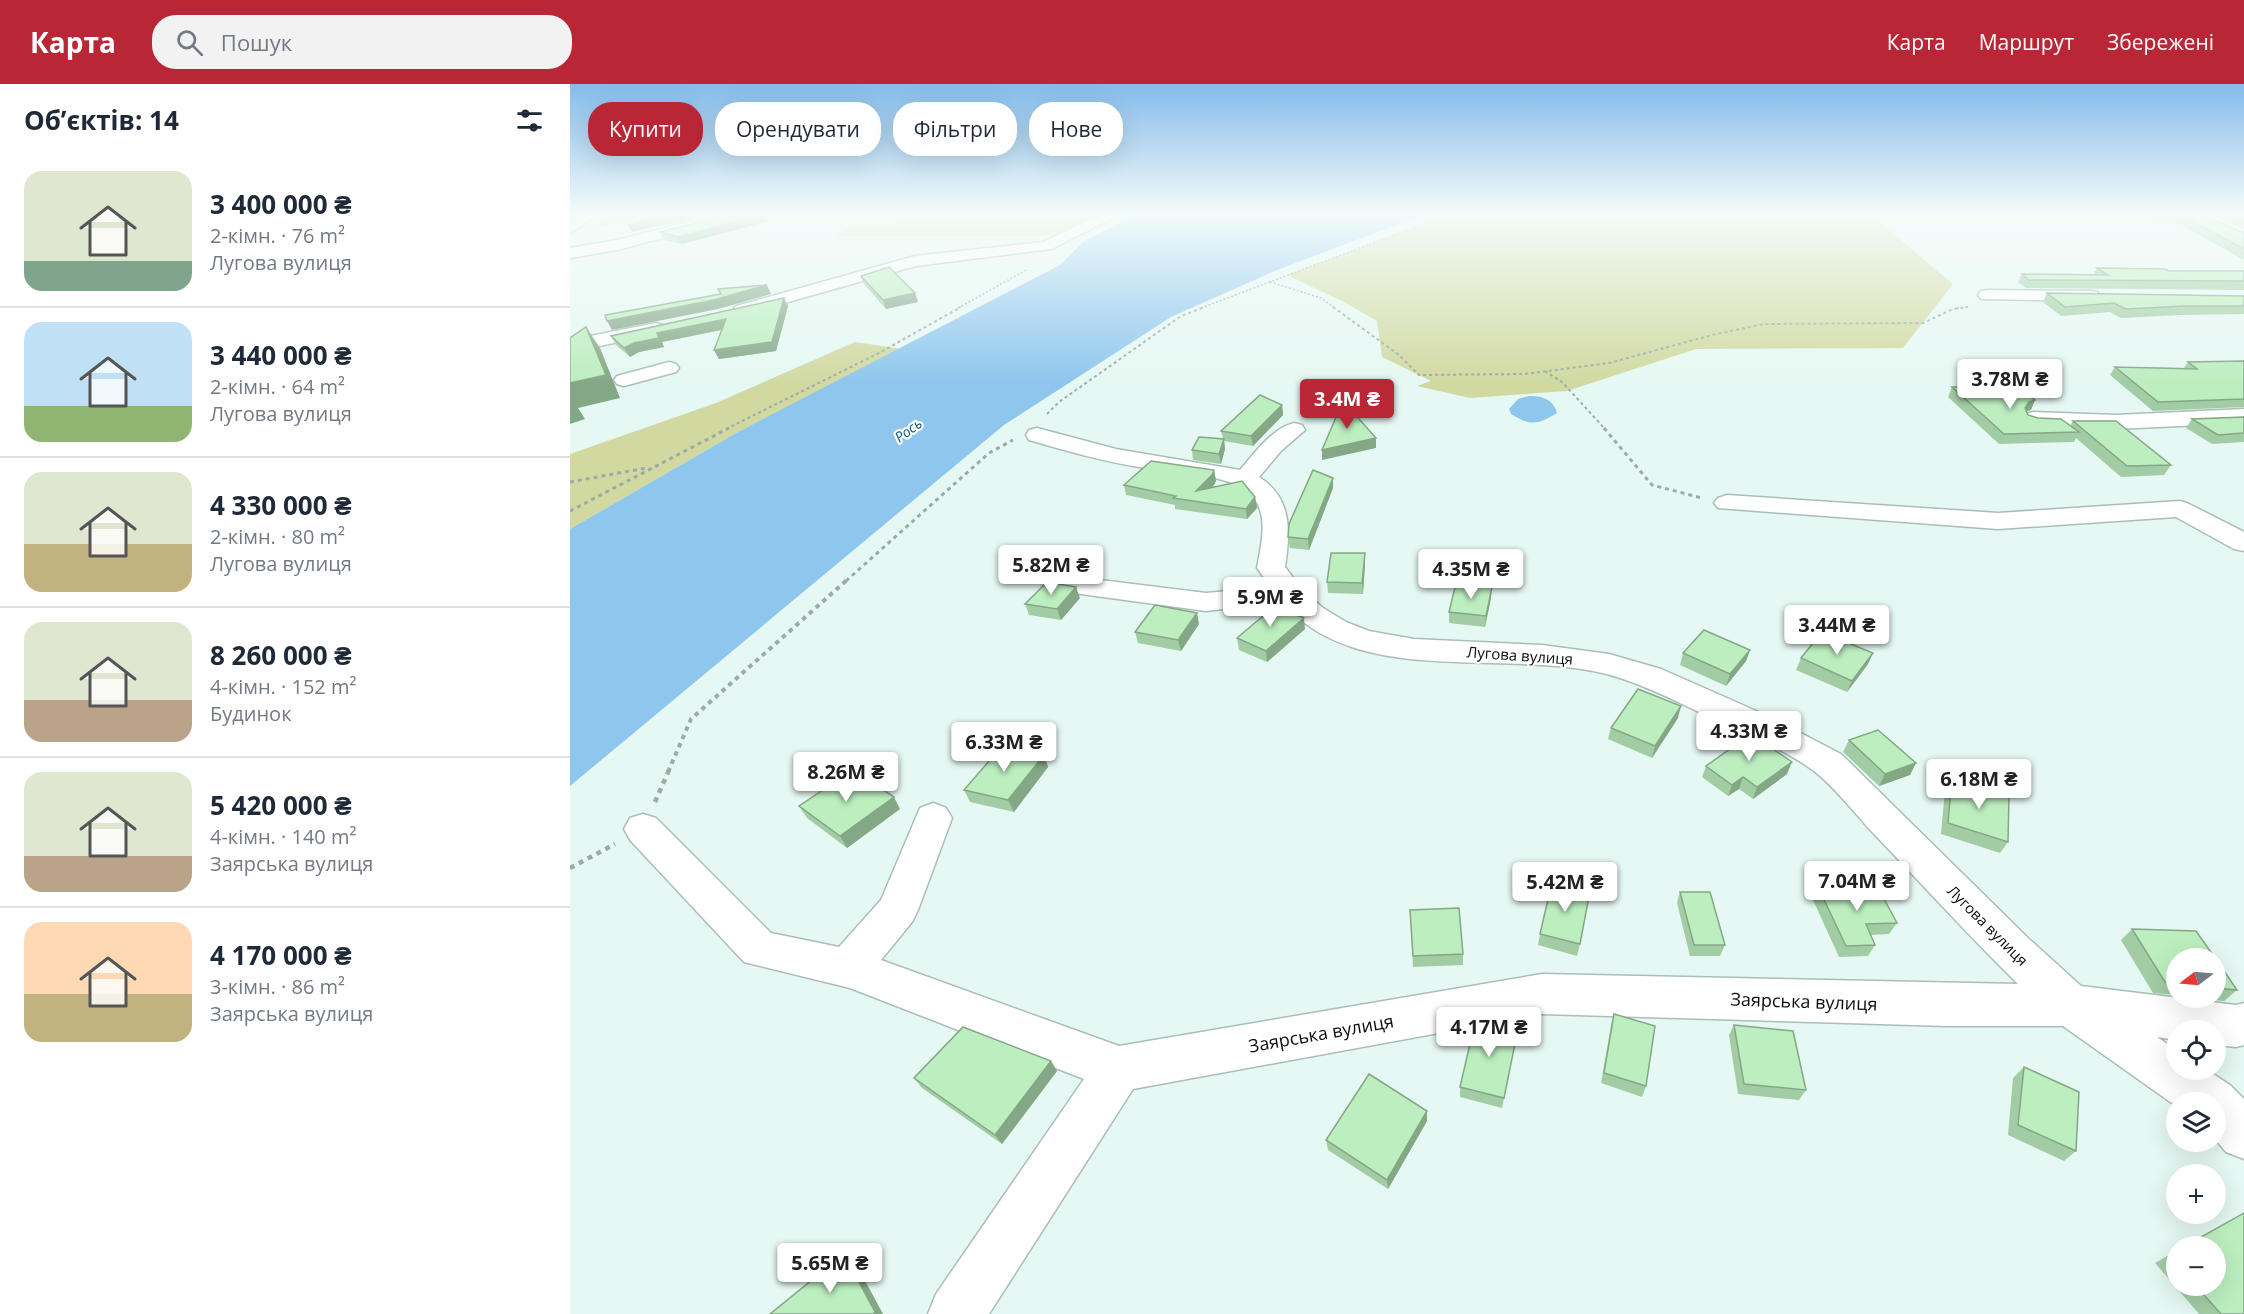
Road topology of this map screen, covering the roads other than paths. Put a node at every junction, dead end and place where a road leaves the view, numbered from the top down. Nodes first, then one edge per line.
1 (885, 269) edge
2 (1987, 295) road end
3 (2106, 296) edge
4 (729, 313) edge
5 (673, 325) edge
6 (570, 346) edge
7 (669, 368) dead end
8 (624, 380) dead end
9 (2244, 416) edge
10 (2033, 419) edge
11 (1294, 430) dead end
12 (1037, 435) road end
13 (1245, 480) junction
14 (1727, 503) road end
15 (2244, 543) edge
16 (1280, 583) junction
17 (1076, 586) edge
18 (933, 818) dead end
19 (643, 829) road end
20 (848, 968) junction
21 (2070, 1005) junction
22 (2244, 1024) edge
23 (1119, 1069) junction
24 (2197, 1092) edge
25 (2226, 1116) edge
26 (2244, 1134) edge
27 (956, 1314) edge

1 - 4 street
2 - 3 street
5 - 6 street
7 - 8 street
9 - 10 street
11 - 13 street
12 - 13 street, Лугова вулиця
13 - 16 street, Лугова вулиця
14 - 15 street
16 - 17 street
16 - 21 street, Лугова вулиця
18 - 20 street
19 - 20 street
20 - 23 street
21 - 22 street, Заярська вулиця
21 - 23 street, Заярська вулиця
21 - 24 street, Лугова вулиця
23 - 27 street
25 - 26 street, Лугова вулиця

